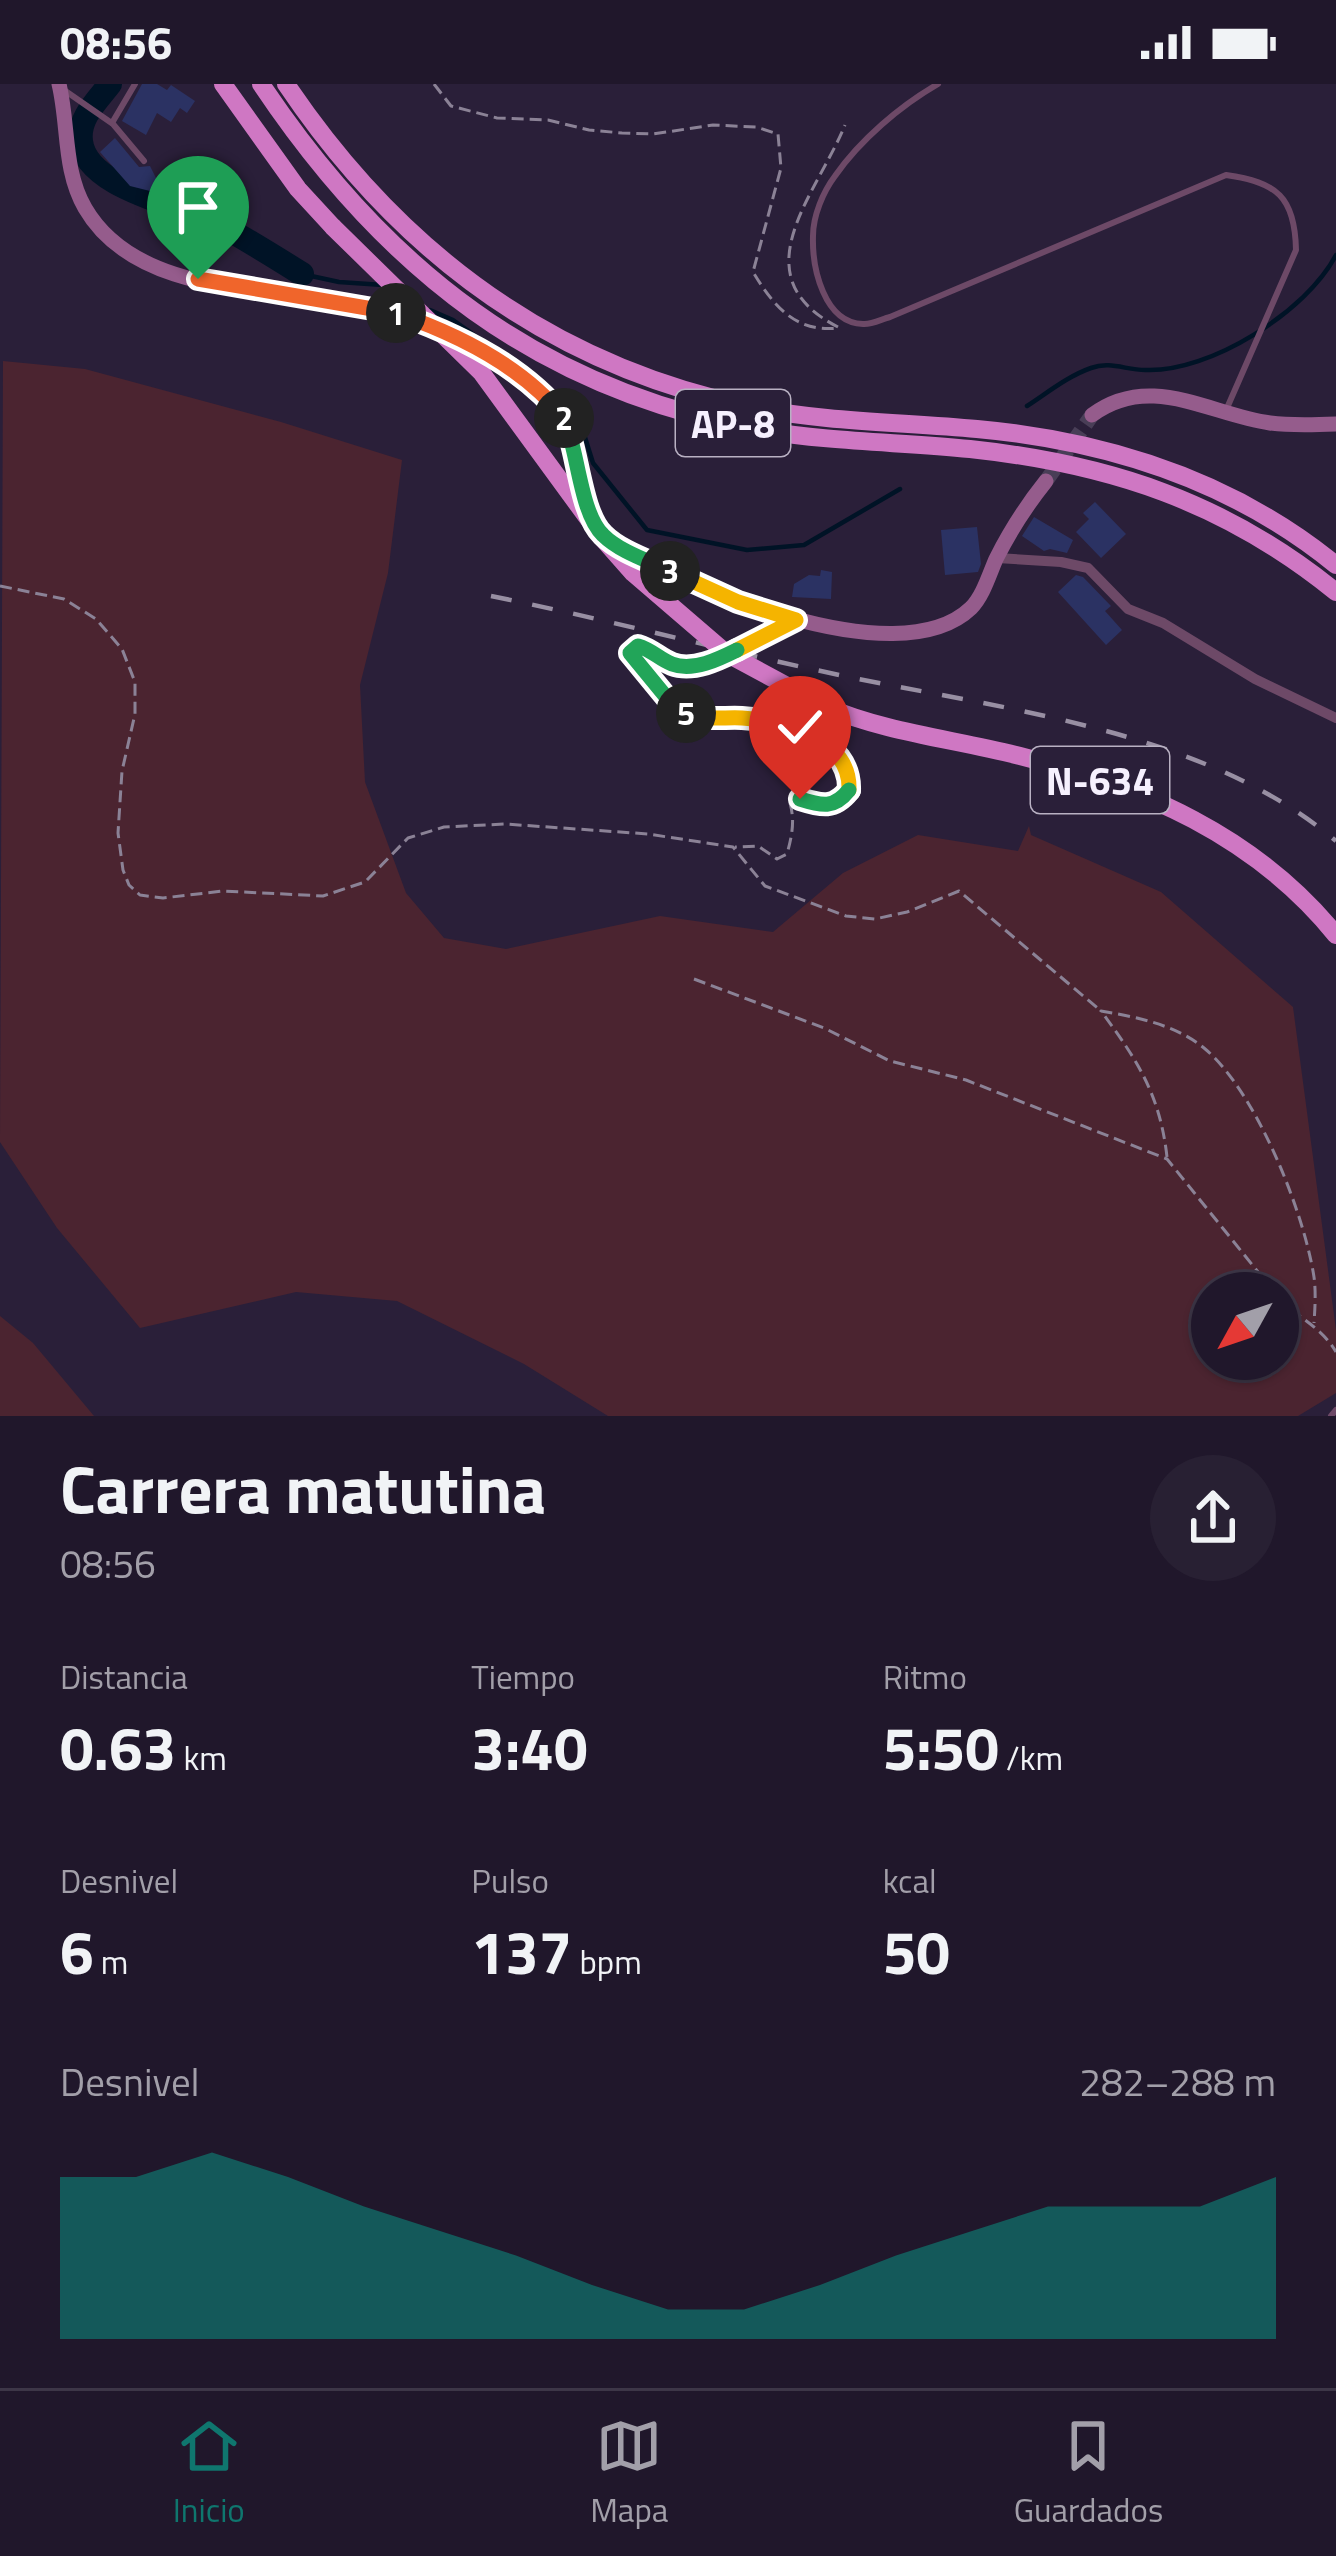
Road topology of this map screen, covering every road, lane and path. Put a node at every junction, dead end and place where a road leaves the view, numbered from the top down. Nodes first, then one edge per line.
1 (135, 84) edge
2 (224, 84) edge
3 (261, 84) edge
4 (286, 84) edge
5 (434, 84) edge
6 (938, 84) edge
7 (60, 86) edge
8 (109, 121) junction
9 (144, 160) dead end
10 (863, 324) junction
11 (1226, 411) junction
12 (1092, 415) tunnel mouth
13 (1336, 424) edge
14 (1046, 481) tunnel mouth
15 (997, 557) junction
16 (1336, 566) edge
17 (0, 586) edge
18 (1336, 592) edge
19 (796, 620) junction
20 (732, 652) dead end
21 (713, 662) dead end
22 (1336, 718) edge
23 (734, 847) junction
24 (1336, 935) edge
25 (694, 979) dead end
26 (1101, 1011) junction
27 (1167, 1159) junction
28 (1258, 1272) edge
29 (1299, 1316) edge
30 (1314, 1323) junction
31 (1336, 1352) edge

1 - 8 lane
2 - 24 highway, N-634, bridge
3 - 18 highway, AP-8
4 - 16 highway, AP-8
5 - 10 path
6 - 10 lane
7 - 8 lane
7 - 19 street
8 - 9 lane
10 - 11 lane
11 - 12 street
11 - 13 street
14 - 15 street
15 - 19 street
15 - 22 street
17 - 23 path
19 - 20 path
21 - 23 path
23 - 26 path
25 - 27 path
26 - 27 path
26 - 30 path
27 - 28 path
29 - 30 path
30 - 31 path

